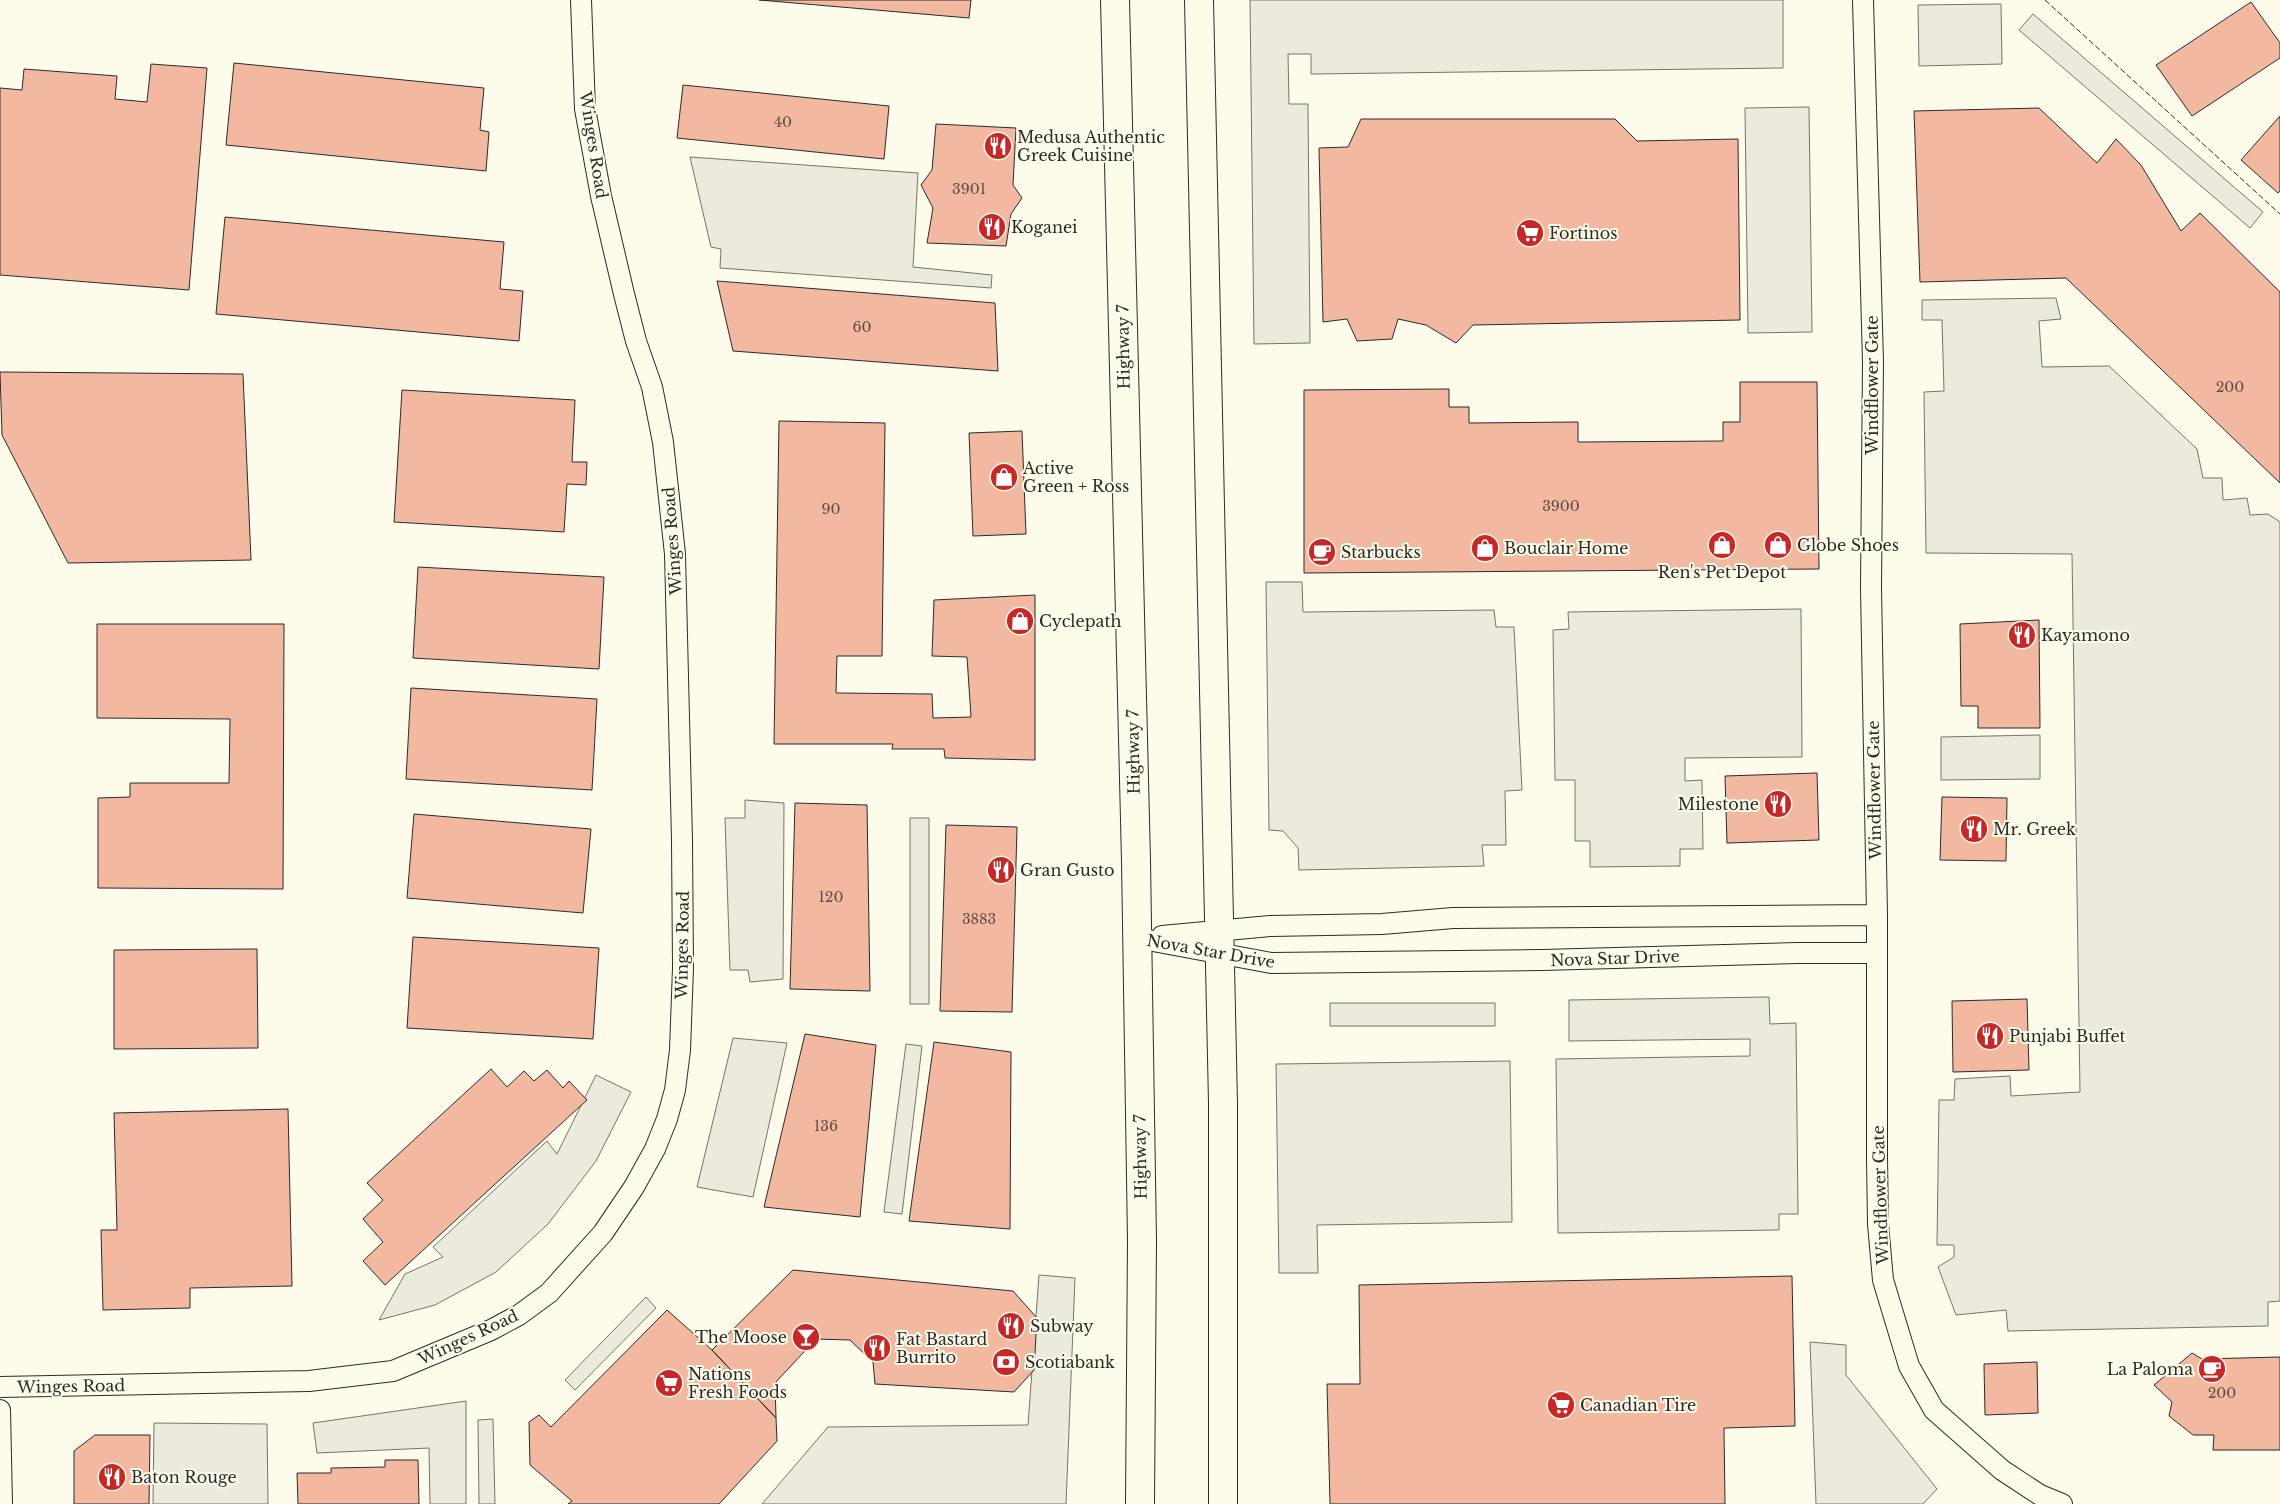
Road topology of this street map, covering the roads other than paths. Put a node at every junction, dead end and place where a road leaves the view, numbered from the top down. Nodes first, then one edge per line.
1 (581, 0) edge
2 (1115, 0) edge
3 (1199, 0) edge
4 (1863, 0) edge
5 (1877, 915) junction
6 (1137, 938) junction
7 (1219, 942) junction
8 (1877, 953) junction
9 (0, 1387) edge
10 (0, 1410) edge
11 (2, 1504) edge
12 (1140, 1504) edge
13 (1224, 1504) edge
14 (2062, 1504) edge

1 - 9 street, Winges Road
2 - 6 main road, Highway 7
3 - 7 main road
4 - 5 street, Windflower Gate
5 - 7 street, Nova Star Drive
5 - 8 street, Windflower Gate
6 - 7 street, Nova Star Drive
6 - 12 main road, Highway 7
7 - 8 street, Nova Star Drive
7 - 13 main road
8 - 14 street, Windflower Gate
10 - 11 street

